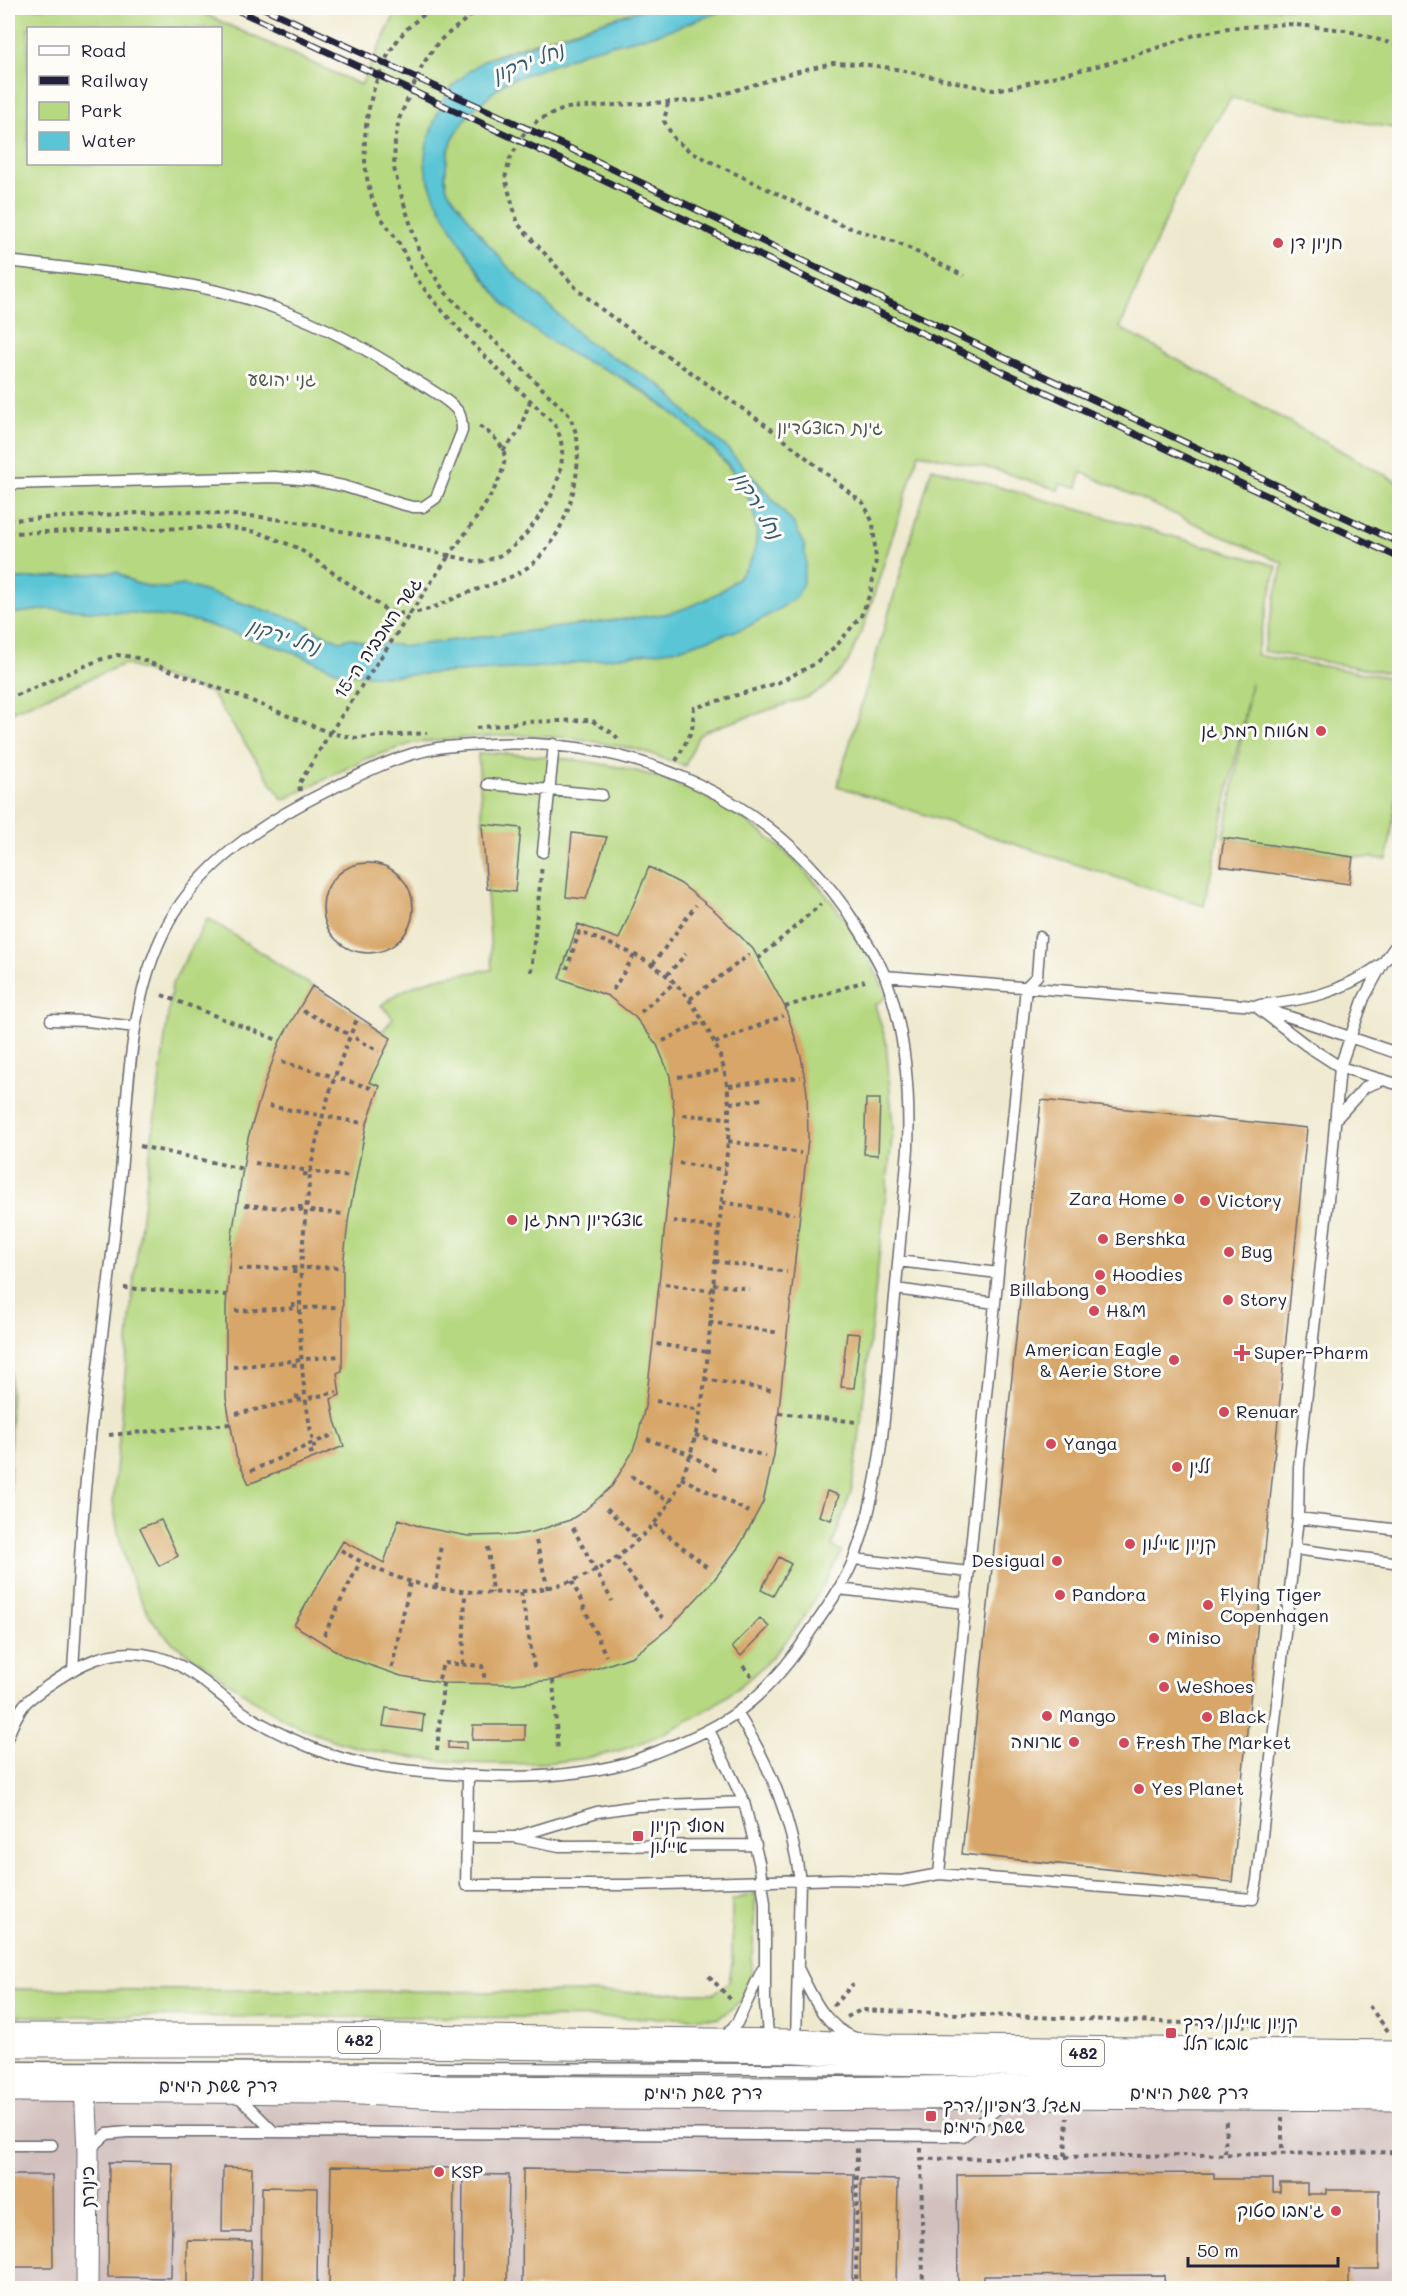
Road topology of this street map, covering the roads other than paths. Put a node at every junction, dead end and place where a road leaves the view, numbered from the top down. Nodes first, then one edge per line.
1 (8, 261) edge
2 (8, 484) edge
3 (554, 744) junction
4 (489, 784) dead end
5 (549, 790) junction
6 (602, 795) dead end
7 (543, 852) road end
8 (1040, 937) dead end
9 (1400, 940) edge
10 (1383, 963) junction
11 (885, 976) junction
12 (1026, 987) junction
13 (1254, 1006) junction
14 (51, 1020) dead end
15 (135, 1027) junction
16 (1350, 1038) junction
17 (1400, 1054) edge
18 (1340, 1067) junction
19 (1383, 1080) junction
20 (1400, 1085) edge
21 (1336, 1119) junction
22 (898, 1261) junction
23 (998, 1273) junction
24 (896, 1289) junction
25 (995, 1303) junction
26 (1298, 1518) junction
27 (1400, 1530) edge
28 (1295, 1549) junction
29 (854, 1559) junction
30 (1400, 1563) edge
31 (969, 1572) junction
32 (838, 1589) junction
33 (966, 1603) junction
34 (73, 1670) junction
35 (737, 1713) junction
36 (709, 1730) junction
37 (8, 1736) edge
38 (468, 1776) junction
39 (744, 1802) junction
40 (467, 1837) junction
41 (514, 1837) junction
42 (756, 1845) junction
43 (939, 1874) junction
44 (800, 1880) junction
45 (762, 1882) junction
46 (765, 1964) junction
47 (798, 1967) junction
48 (8, 2040) edge
49 (710, 2045) junction
50 (1391, 2048) edge
51 (885, 2051) junction
52 (8, 2067) edge
53 (782, 2072) junction
54 (8, 2085) edge
55 (85, 2086) junction
56 (228, 2086) junction
57 (1019, 2092) junction
58 (1395, 2092) edge
59 (274, 2132) junction
60 (8, 2145) edge
61 (52, 2145) dead end
62 (88, 2151) junction
63 (87, 2289) edge

1 - 2 lane
3 - 5 lane
3 - 11 lane
3 - 15 lane
4 - 5 lane
5 - 6 lane
5 - 7 lane
8 - 12 lane
9 - 10 lane
10 - 13 lane
10 - 16 lane
11 - 12 lane
11 - 22 lane
12 - 13 lane
12 - 23 lane
13 - 16 lane
13 - 18 lane
14 - 15 lane
15 - 34 lane
16 - 17 lane
16 - 18 lane
18 - 19 lane
18 - 21 lane
19 - 20 lane
19 - 21 lane
21 - 26 lane
22 - 23 lane
22 - 24 lane
23 - 25 lane
24 - 25 lane
24 - 29 lane
25 - 31 lane
26 - 27 lane
26 - 28 lane
28 - 30 lane
28 - 43 lane
29 - 31 lane
29 - 32 lane
31 - 33 lane
32 - 33 lane
32 - 35 lane
33 - 43 lane
34 - 37 lane
34 - 38 lane
35 - 36 lane
35 - 44 lane
36 - 38 lane
36 - 39 lane
38 - 40 lane
39 - 41 lane
39 - 42 lane
40 - 41 lane
40 - 45 lane
41 - 42 lane
42 - 45 lane
43 - 44 lane
44 - 45 lane
44 - 47 lane
45 - 46 lane
46 - 49 lane
46 - 53 lane
47 - 51 lane
47 - 53 lane
48 - 49 main road, דרך ששת הימים / 482
49 - 53 main road, דרך ששת הימים / 482
50 - 51 main road, דרך ששת הימים / 482
51 - 53 main road, דרך ששת הימים / 482
52 - 53 lane, דרך ששת הימים
53 - 56 main road, דרך ששת הימים / 482
53 - 57 main road, דרך ששת הימים / 482
53 - 58 lane, דרך ששת הימים
54 - 55 main road, דרך ששת הימים / 482
55 - 56 main road, דרך ששת הימים / 482
55 - 62 street, כינרת
56 - 59 lane
57 - 58 main road, דרך ששת הימים / 482
57 - 59 lane
59 - 62 lane
60 - 61 lane
62 - 63 street, כינרת

